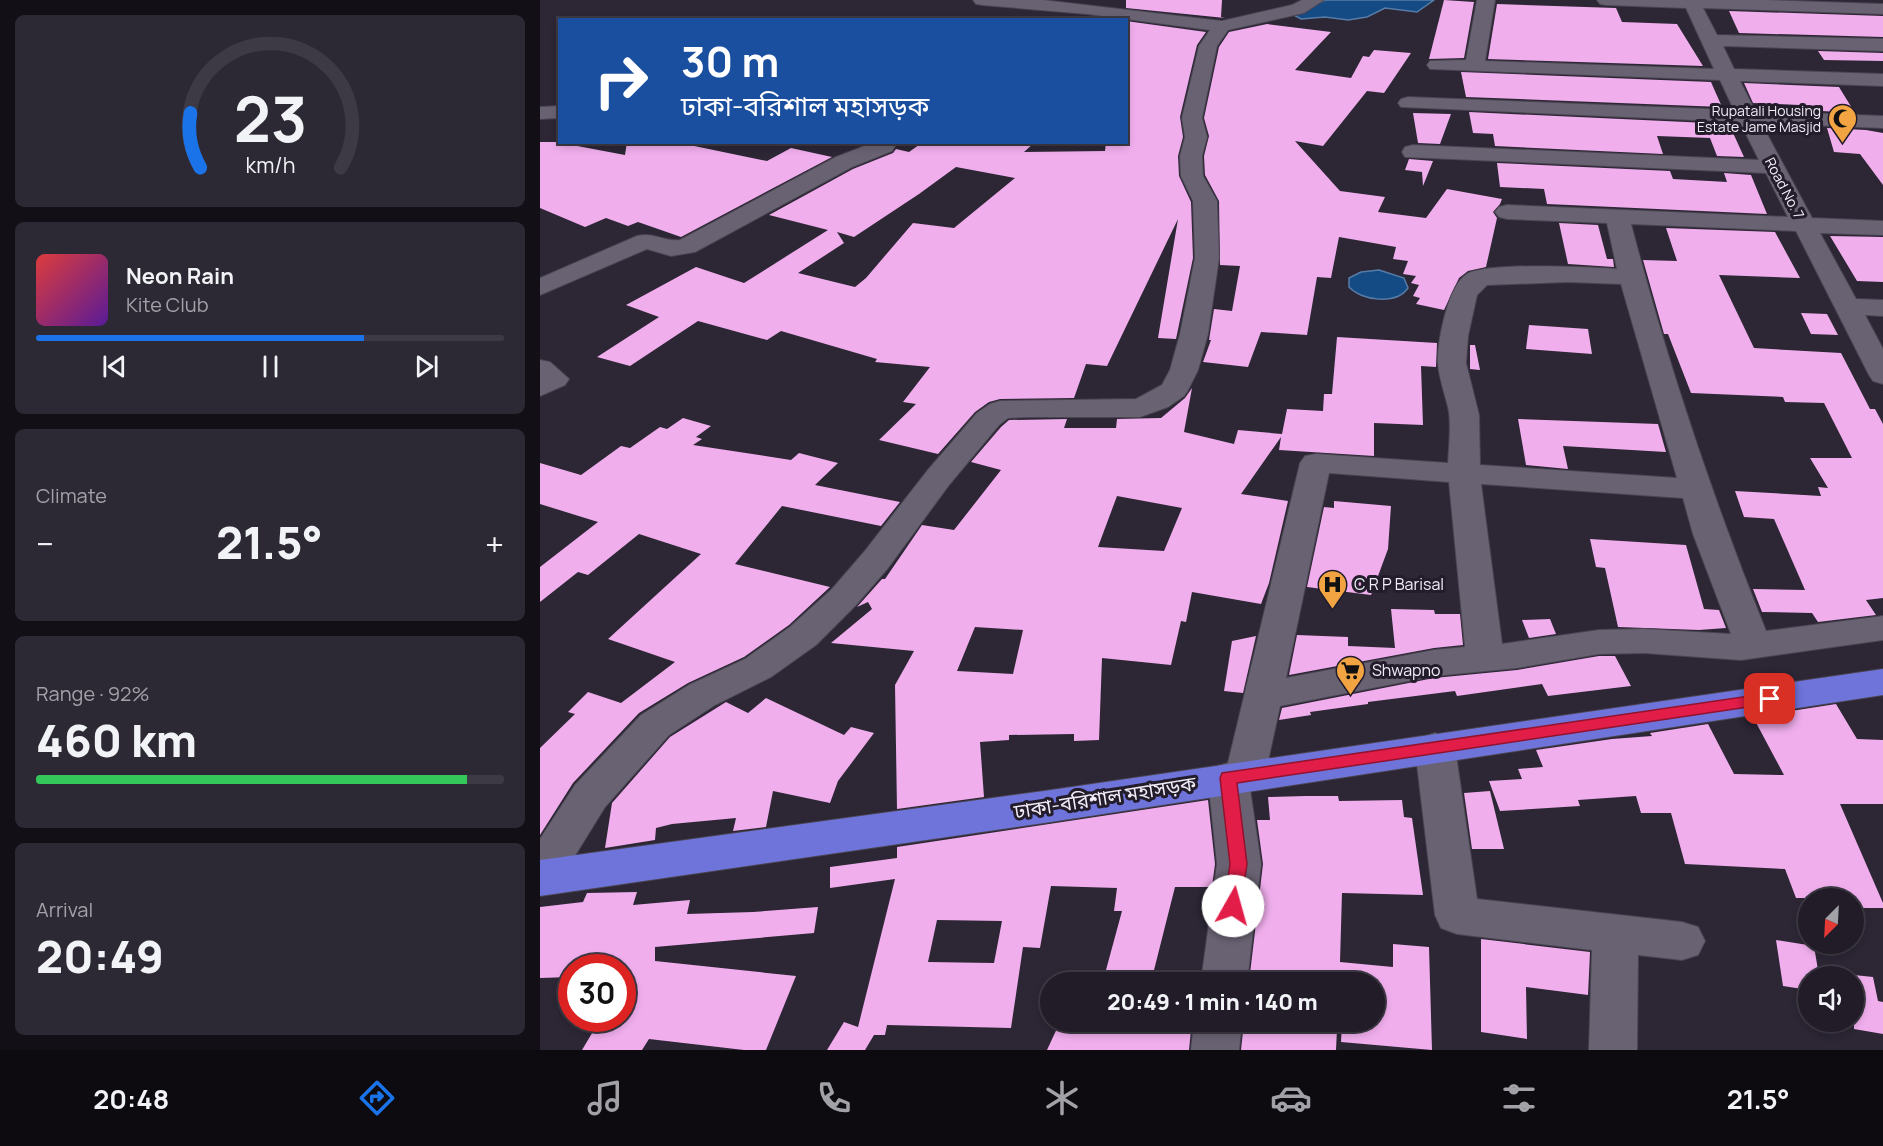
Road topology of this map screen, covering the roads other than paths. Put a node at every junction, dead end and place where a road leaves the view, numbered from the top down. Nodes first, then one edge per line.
1 (982, 0) edge
2 (1315, 0) edge
3 (1486, 0) edge
4 (1605, 0) edge
5 (1691, 2) edge
6 (1883, 9) edge
7 (1222, 26) junction
8 (1712, 40) junction
9 (1883, 45) edge
10 (1437, 65) dead end
11 (1475, 66) junction
12 (1726, 75) junction
13 (1883, 80) edge
14 (1408, 103) dead end
15 (558, 112) edge
16 (540, 113) edge
17 (1747, 116) junction
18 (1883, 122) edge
19 (880, 144) edge
20 (1413, 152) dead end
21 (1774, 167) junction
22 (1507, 212) dead end
23 (1617, 216) junction
24 (1804, 225) junction
25 (1883, 228) edge
26 (1632, 277) junction
27 (540, 287) edge
28 (1847, 306) junction
29 (1883, 308) edge
30 (540, 368) edge
31 (1883, 375) edge
32 (540, 387) edge
33 (1464, 473) junction
34 (1696, 489) junction
35 (1883, 628) edge
36 (1753, 645) junction
37 (1485, 658) junction
38 (1883, 682) edge
39 (1263, 696) junction
40 (1435, 748) junction
41 (1237, 777) junction
42 (540, 876) edge
43 (1615, 933) junction
44 (1682, 941) dead end
45 (1225, 972) edge
46 (1217, 1032) edge
47 (1215, 1050) edge
48 (1613, 1050) edge

1 - 7 street
2 - 7 street
3 - 11 street
4 - 5 street
5 - 6 street
5 - 8 street, Road No. 7
7 - 42 street
8 - 9 street
8 - 12 street, Road No. 7
10 - 11 street
11 - 12 street
12 - 13 street
12 - 17 street, Road No. 7
14 - 17 street
15 - 16 street
17 - 18 street
17 - 21 street, Road No. 7
19 - 27 street
20 - 21 street
21 - 24 street, Road No. 7
22 - 23 street
23 - 24 street
23 - 26 street
24 - 25 street
24 - 28 street, Road No. 7
26 - 33 street
26 - 34 street
28 - 29 street
28 - 31 street, Road No. 7
30 - 32 street
33 - 34 street
33 - 37 street
33 - 39 street
34 - 36 street
35 - 36 street
36 - 37 street
37 - 39 street
38 - 40 highway, ঢাকা-বরিশাল মহাসড়ক
39 - 41 street
40 - 41 highway, ঢাকা-বরিশাল মহাসড়ক
40 - 43 street
41 - 42 highway, ঢাকা-বরিশাল মহাসড়ক
41 - 45 street
43 - 44 street
43 - 48 street
46 - 47 street

